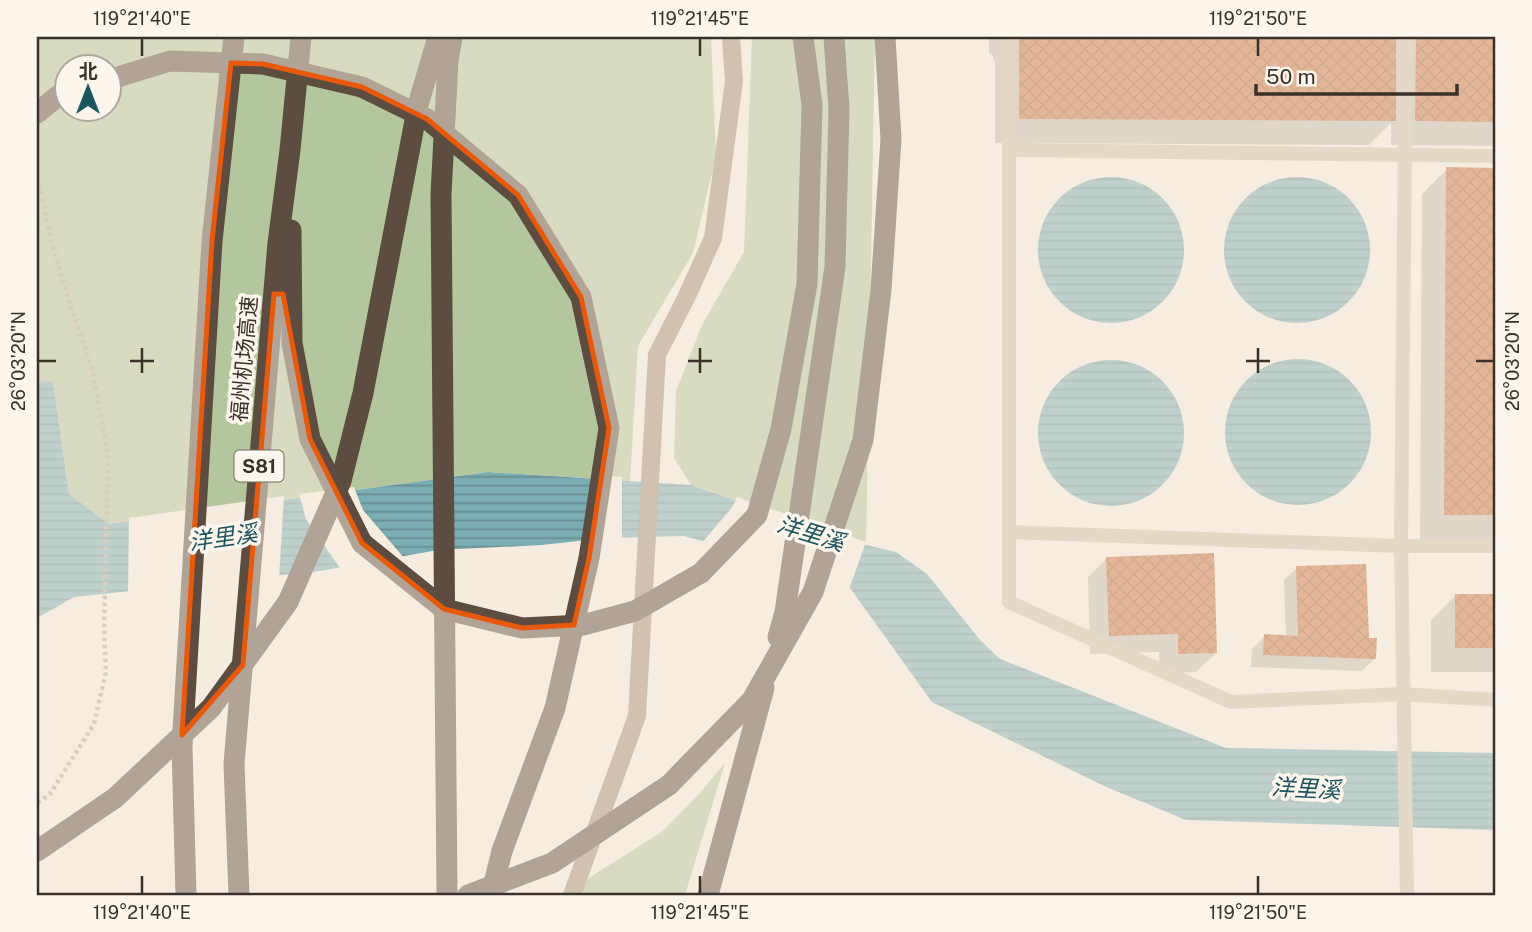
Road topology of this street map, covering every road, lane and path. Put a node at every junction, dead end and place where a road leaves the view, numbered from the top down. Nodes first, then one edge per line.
1 (234, 37) edge
2 (301, 37) edge
3 (438, 37) edge
4 (452, 37) edge
5 (731, 37) edge
6 (803, 37) edge
7 (834, 37) edge
8 (885, 37) edge
9 (1009, 37) edge
10 (1406, 37) edge
11 (122, 76) edge
12 (52, 101) edge
13 (37, 113) edge
14 (290, 150) junction
15 (1009, 150) junction
16 (1404, 156) junction
17 (1495, 156) edge
18 (37, 172) edge
19 (1009, 532) junction
20 (1401, 546) junction
21 (1495, 547) edge
22 (1402, 694) junction
23 (1495, 700) edge
24 (37, 803) edge
25 (37, 851) edge
26 (186, 895) edge
27 (239, 895) edge
28 (447, 895) edge
29 (468, 895) edge
30 (491, 895) edge
31 (572, 895) edge
32 (708, 895) edge
33 (1407, 895) edge

1 - 26 highway, 福州机场高速
2 - 14 highway, 福州机场高速 / S81
3 - 25 highway
4 - 28 highway
5 - 31 main road
6 - 14 highway, bridge
7 - 32 highway, bridge
8 - 29 highway, bridge
9 - 15 lane
10 - 16 lane
11 - 30 highway, bridge
12 - 13 highway
14 - 27 highway, 福州机场高速 / S81
15 - 16 lane
15 - 19 lane
16 - 17 lane
16 - 20 lane
18 - 24 path
19 - 20 lane
19 - 22 lane
20 - 21 lane
20 - 22 lane
22 - 23 lane
22 - 33 lane

